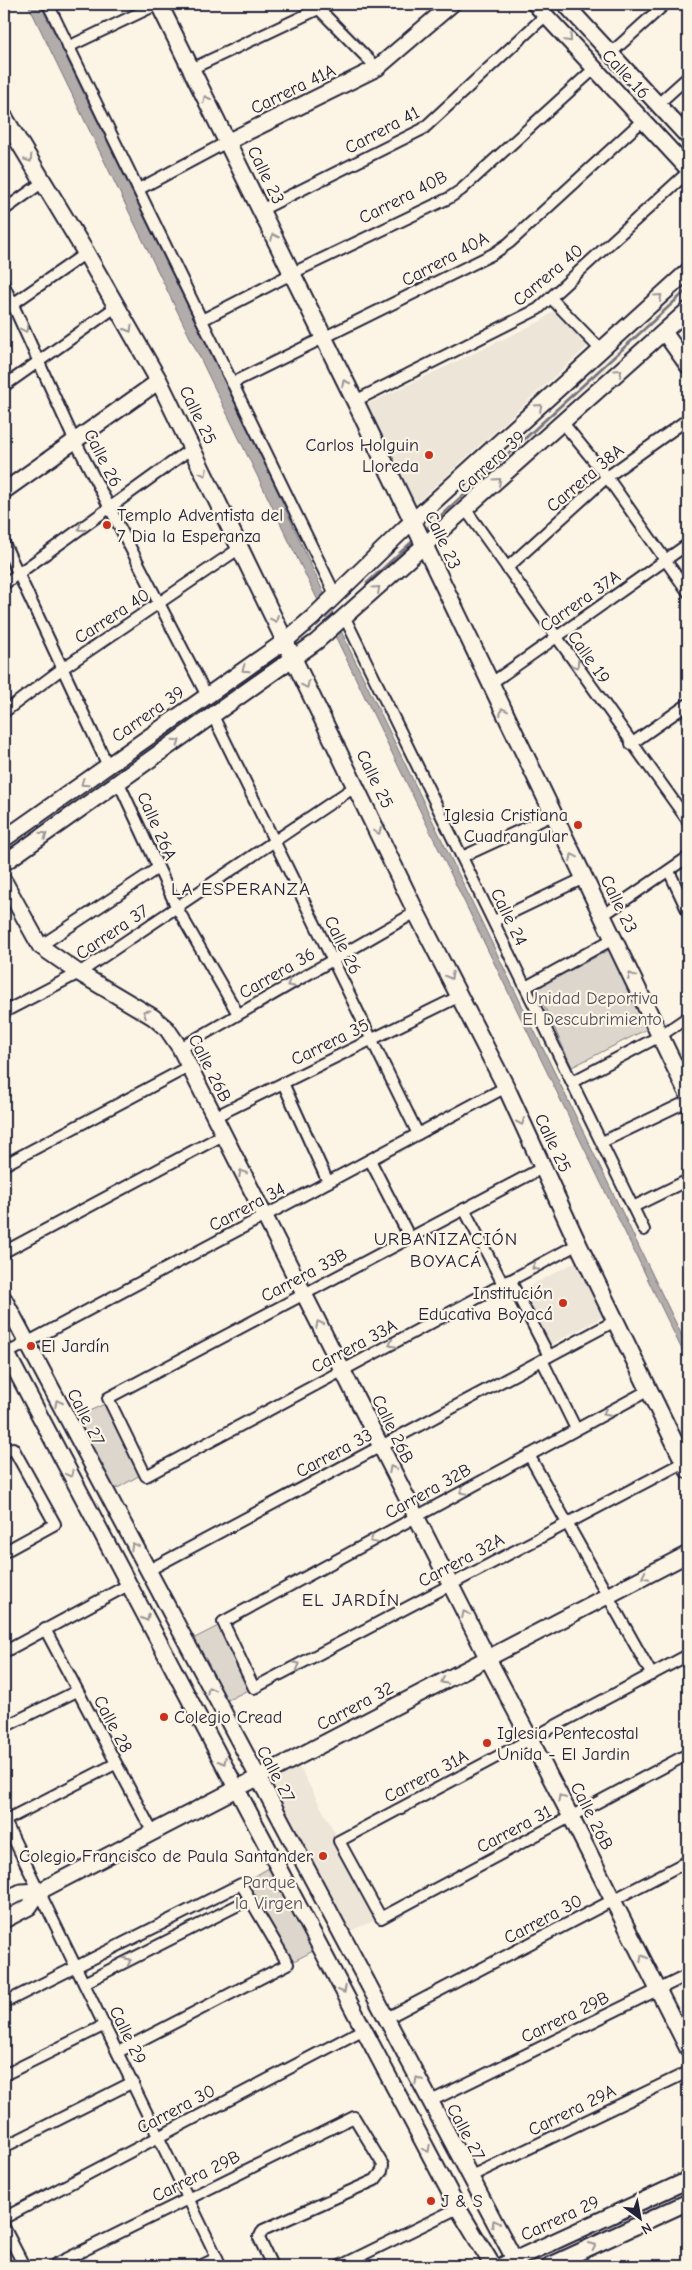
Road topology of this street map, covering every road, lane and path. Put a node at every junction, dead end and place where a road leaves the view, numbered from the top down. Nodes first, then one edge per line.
1 (48, 4) edge
2 (158, 4) edge
3 (329, 4) edge
4 (452, 4) edge
5 (535, 4) edge
6 (565, 4) edge
7 (665, 4) edge
8 (316, 6) edge
9 (546, 15) junction
10 (68, 47) junction
11 (611, 53) junction
12 (377, 68) junction
13 (595, 68) junction
14 (191, 70) junction
15 (688, 77) edge
16 (658, 104) junction
17 (4, 117) edge
18 (643, 120) junction
19 (9, 137) edge
20 (688, 137) edge
21 (227, 142) junction
22 (688, 171) edge
23 (43, 182) junction
24 (139, 189) junction
25 (4, 210) edge
26 (261, 210) junction
27 (86, 253) junction
28 (688, 271) edge
29 (291, 274) junction
30 (4, 285) edge
31 (551, 298) junction
32 (13, 304) junction
33 (116, 306) junction
34 (4, 310) edge
35 (688, 310) edge
36 (202, 320) junction
37 (664, 332) junction
38 (323, 338) junction
39 (601, 350) junction
40 (40, 360) junction
41 (688, 366) edge
42 (157, 376) junction
43 (232, 383) junction
44 (4, 386) edge
45 (355, 402) junction
46 (688, 419) edge
47 (564, 422) junction
48 (73, 435) junction
49 (192, 448) junction
50 (607, 477) junction
51 (4, 478) edge
52 (4, 491) edge
53 (110, 507) junction
54 (466, 510) junction
55 (417, 533) junction
56 (4, 543) edge
57 (688, 544) edge
58 (240, 548) junction
59 (666, 560) junction
60 (507, 568) junction
61 (19, 573) junction
62 (4, 584) edge
63 (688, 592) edge
64 (160, 604) junction
65 (324, 606) junction
66 (339, 624) junction
67 (556, 638) junction
68 (285, 641) junction
69 (294, 659) junction
70 (63, 668) junction
71 (490, 684) junction
72 (207, 696) junction
73 (688, 704) edge
74 (4, 712) edge
75 (213, 716) junction
76 (631, 744) junction
77 (108, 766) junction
78 (120, 783) junction
79 (356, 786) junction
80 (553, 815) junction
81 (688, 822) edge
82 (4, 839) edge
83 (275, 841) junction
84 (462, 857) junction
85 (688, 857) edge
86 (4, 863) edge
87 (158, 868) junction
88 (668, 870) junction
89 (584, 878) junction
90 (4, 881) edge
91 (177, 908) junction
92 (416, 912) junction
93 (688, 912) edge
94 (602, 916) junction
95 (494, 921) junction
96 (613, 939) junction
97 (40, 946) junction
98 (332, 960) junction
99 (79, 973) junction
100 (526, 987) junction
101 (460, 996) junction
102 (4, 1012) edge
103 (238, 1014) junction
104 (688, 1017) edge
105 (660, 1036) junction
106 (372, 1039) junction
107 (180, 1048) junction
108 (188, 1067) junction
109 (572, 1082) junction
110 (283, 1083) junction
111 (506, 1087) junction
112 (688, 1094) edge
113 (688, 1101) edge
114 (214, 1117) junction
115 (418, 1134) junction
116 (223, 1135) junction
117 (602, 1142) junction
118 (370, 1160) junction
119 (4, 1166) edge
120 (542, 1168) junction
121 (688, 1180) edge
122 (328, 1182) junction
123 (634, 1207) junction
124 (464, 1209) junction
125 (264, 1216) junction
126 (644, 1230) dead end
127 (410, 1238) junction
128 (578, 1244) junction
129 (4, 1252) edge
130 (507, 1282) junction
131 (304, 1294) junction
132 (4, 1299) edge
133 (615, 1321) junction
134 (27, 1343) junction
135 (5, 1352) edge
136 (546, 1358) junction
137 (343, 1370) junction
138 (649, 1390) junction
139 (576, 1429) junction
140 (381, 1446) junction
141 (4, 1453) edge
142 (529, 1455) junction
143 (686, 1466) edge
144 (146, 1476) joint
145 (416, 1516) junction
146 (568, 1522) junction
147 (4, 1552) edge
148 (688, 1554) edge
149 (147, 1571) junction
150 (128, 1584) junction
151 (451, 1584) junction
152 (608, 1595) junction
153 (45, 1630) junction
154 (4, 1652) edge
155 (688, 1655) edge
156 (487, 1658) junction
157 (652, 1674) junction
158 (254, 1688) joint
159 (77, 1690) junction
160 (4, 1727) edge
161 (531, 1739) junction
162 (688, 1754) edge
163 (115, 1764) junction
164 (258, 1779) junction
165 (238, 1790) junction
166 (571, 1817) junction
167 (4, 1820) edge
168 (153, 1833) junction
169 (688, 1862) edge
170 (40, 1891) junction
171 (250, 1898) junction
172 (613, 1900) junction
173 (4, 1901) edge
174 (381, 1918) joint
175 (4, 1920) edge
176 (76, 1967) junction
177 (688, 1974) edge
178 (84, 1983) junction
179 (658, 1989) junction
180 (4, 2003) edge
181 (385, 2019) junction
182 (105, 2025) junction
183 (364, 2029) junction
184 (688, 2049) edge
185 (118, 2052) junction
186 (688, 2072) edge
187 (4, 2075) edge
188 (133, 2082) junction
189 (429, 2102) junction
190 (159, 2137) junction
191 (4, 2147) edge
192 (469, 2177) junction
193 (688, 2180) edge
194 (188, 2198) junction
195 (688, 2202) edge
196 (458, 2208) junction
197 (4, 2218) edge
198 (4, 2227) edge
199 (219, 2262) edge
200 (511, 2264) edge
201 (24, 2266) edge
202 (52, 2266) edge
203 (200, 2266) edge
204 (272, 2266) edge
205 (340, 2266) edge
206 (492, 2266) edge
207 (549, 2266) edge

1 - 10 street
2 - 10 street
2 - 14 main road, Calle 23
3 - 8 street
4 - 12 main road, Carrera 41A
5 - 9 main road, Calle 16
6 - 11 main road, Calle 16
7 - 11 street
8 - 12 street
8 - 14 street
9 -> 13 main road, Calle 16
9 - 26 street, Carrera 41
10 - 24 street
11 - 16 main road, Calle 16
12 - 21 main road, Carrera 41A
13 - 18 main road, Calle 16
13 - 29 street, Carrera 40B
21 -> 14 main road, Calle 23
15 - 16 street
16 - 20 main road, Calle 16
17 - 19 main road, Calle 25
18 - 22 main road, Calle 16
18 - 38 street, Carrera 40A
19 -> 23 main road, Calle 25
21 - 24 street, Carrera 41A
21 - 26 main road, Calle 23
22 - 31 street, Carrera 40
23 - 25 street
23 - 27 main road, Calle 25
24 - 36 street
29 -> 26 main road, Calle 23
27 - 32 street
27 - 33 main road, Calle 25
39 -> 28 main road, Carrera 39
29 - 36 street, Carrera 40B
29 - 38 main road, Calle 23
30 - 32 street, Calle 26
31 - 39 street
31 - 45 street, Carrera 40
32 - 34 street
32 -> 40 street, Calle 26
33 - 40 street
33 -> 42 main road, Calle 25
35 - 37 main road, Carrera 39
36 - 43 street
37 - 41 main road
47 -> 37 main road, Carrera 39
38 - 43 street, Carrera 40A
45 -> 38 main road, Calle 23
55 -> 39 main road, Carrera 39
40 - 44 street
40 - 48 street, Calle 26
42 - 48 main road
42 - 49 main road, Calle 25
43 - 65 street
45 - 55 main road, Calle 23
46 - 50 street, Carrera 38A
47 - 50 street
54 -> 47 main road, Carrera 39
48 - 51 main road
48 - 52 main road
48 - 53 street, Calle 26
49 - 53 street
49 -> 58 main road, Calle 25
50 - 59 street
50 - 60 street, Carrera 38A
53 -> 61 street
53 - 64 street, Calle 26
54 - 55 main road, Carrera 39
54 - 60 street, Calle 19
55 - 65 main road, Carrera 39
66 -> 55 main road, Carrera 39
55 - 71 main road, Calle 23
56 - 61 street
57 - 59 street, Carrera 37A
58 - 64 street, Carrera 40
58 -> 68 main road, Calle 25
59 - 63 street
59 - 67 street, Carrera 37A
60 - 67 street, Calle 19
61 - 62 street
61 - 70 street
64 - 70 street, Carrera 40
64 - 72 street, Calle 26
65 - 68 main road, Carrera 39
65 - 69 main road, Carrera 39
66 - 69 main road, Carrera 39
66 - 84 street, Calle 24
67 - 71 street, Carrera 37A
67 -> 76 street, Calle 19
68 - 69 main road, Calle 25
68 -> 72 main road, Carrera 39
69 - 75 main road, Carrera 39
69 -> 79 main road, Calle 25
70 - 74 street, Carrera 40
70 - 77 street
80 -> 71 main road, Calle 23
72 - 77 main road, Carrera 39
73 - 76 street
78 -> 75 main road, Carrera 39
75 - 83 street, Calle 26
76 - 81 street, Calle 19
77 -> 82 main road, Carrera 39
86 -> 78 main road, Carrera 39
78 - 87 street, Calle 26A
79 - 83 street, Carrera 37
79 -> 92 main road, Calle 25
80 - 84 street
89 -> 80 main road, Calle 23
83 - 91 street, Carrera 37
83 - 98 street, Calle 26
84 - 95 street, Calle 24
85 - 88 street
87 - 91 street, Calle 26A
87 - 97 street
88 - 93 street
88 - 94 street
89 - 94 main road, Calle 23
89 - 95 street
90 - 97 main road, Calle 26B
91 - 99 street, Carrera 37
91 - 103 street, Calle 26A
92 - 98 street, Carrera 36
92 -> 101 main road, Calle 25
94 - 96 main road, Calle 23
95 - 100 street, Calle 24
96 - 100 street
105 -> 96 main road, Calle 23
97 - 99 main road, Calle 26B
98 -> 103 street, Carrera 36
98 - 106 street, Calle 26
99 - 102 street, Carrera 37
107 -> 99 main road, Calle 26B
100 - 109 street, Calle 24
101 - 106 street, Carrera 35
101 - 111 main road, Calle 25
103 - 107 street, Carrera 36
104 - 105 street
105 - 109 street
105 - 112 main road, Calle 23
106 - 110 street, Carrera 35
106 - 115 street, Calle 26
107 - 108 main road, Calle 26B
108 - 114 main road, Calle 26B
108 - 119 street
109 - 117 street, Calle 24
110 - 114 street, Carrera 35
110 - 122 street
111 - 115 street, Carrera 34
111 -> 120 main road, Calle 25
113 - 117 street
114 - 116 main road, Calle 26B
115 - 118 street, Carrera 34
125 -> 116 main road, Calle 26B
116 - 129 street
117 - 123 street, Calle 24
118 - 122 street, Carrera 34
118 - 127 street
120 - 124 street, Carrera 33B
120 - 128 main road, Calle 25
121 - 123 street
122 - 125 street, Carrera 34
123 - 126 street, Calle 24
124 - 127 street, Carrera 33B
124 - 130 street
125 - 131 main road, Calle 26B
125 - 134 street, Carrera 34
127 - 131 street, Carrera 33B
128 -> 130 street, Carrera 33A
128 - 133 main road, Calle 25
130 - 136 street
130 -> 137 street, Carrera 33A
137 -> 131 main road, Calle 26B
131 - 144 street, Carrera 33B
132 - 134 main road, Calle 27
133 - 136 street, Carrera 33
133 - 138 main road, Calle 25
134 - 135 street, Carrera 34
149 -> 134 main road, Calle 27
135 -> 150 main road
136 - 139 street
136 - 140 street, Carrera 33
137 - 140 main road, Calle 26B
137 - 144 street, Carrera 33A
138 -> 139 street, Carrera 32B
138 - 143 main road, Calle 25
139 - 142 street, Carrera 32B
145 -> 140 main road, Calle 26B
140 - 149 street, Carrera 33
141 - 147 street
142 -> 145 street, Carrera 32B
142 - 146 street
143 - 146 street, Carrera 32A
145 - 151 main road, Calle 26B
145 -> 158 street, Carrera 32B
146 - 151 street, Carrera 32A
146 - 152 street
148 -> 152 main road, Carrera 32
164 -> 149 main road, Calle 27
150 - 153 street
150 -> 165 main road
156 -> 151 main road, Calle 26B
158 -> 151 street, Carrera 32A
152 - 156 main road, Carrera 32
152 - 157 street
153 - 154 street
153 - 159 street, Calle 28
155 - 157 street, Carrera 31A
156 - 161 main road, Calle 26B
156 -> 164 main road, Carrera 32
157 - 161 street, Carrera 31A
159 - 160 street
159 - 163 street, Calle 28
166 -> 161 main road, Calle 26B
161 - 174 street, Carrera 31A
162 - 166 street, Carrera 31
163 - 167 street
163 - 168 street, Calle 28
164 - 165 main road, Carrera 32
164 - 181 main road, Calle 27
165 - 168 main road, Carrera 32
165 -> 183 main road
166 - 172 main road, Calle 26B
166 - 174 street, Carrera 31
167 - 170 street, Calle 29
168 - 170 main road, Carrera 32
169 - 172 street, Carrera 30
170 - 173 main road, Carrera 32
170 - 175 main road, Carrera 32
170 - 176 street, Calle 29
171 - 176 street
178 -> 171 street
171 - 185 street
179 -> 172 main road, Calle 26B
172 - 181 street, Carrera 30
176 - 178 street, Calle 29
176 - 180 street
177 - 179 street, Carrera 29B
178 - 182 street, Calle 29
179 - 184 main road, Calle 26B
179 - 189 street, Carrera 29B
189 -> 181 main road, Calle 27
182 - 185 street, Calle 29
182 - 187 street
183 - 190 street, Carrera 30
183 -> 196 main road
185 - 188 street, Calle 29
186 - 192 street, Carrera 29A
188 - 190 street, Calle 29
188 - 191 street
189 - 192 main road, Calle 27
190 - 194 street, Calle 29
190 - 197 street, Carrera 30
200 -> 192 main road, Calle 27
193 - 200 main road, Carrera 29
194 - 199 street, Calle 29
194 - 202 street, Carrera 29B
194 - 204 street, Carrera 29B
207 -> 195 main road
196 - 205 street
196 - 206 main road
198 - 201 street
199 - 203 street

